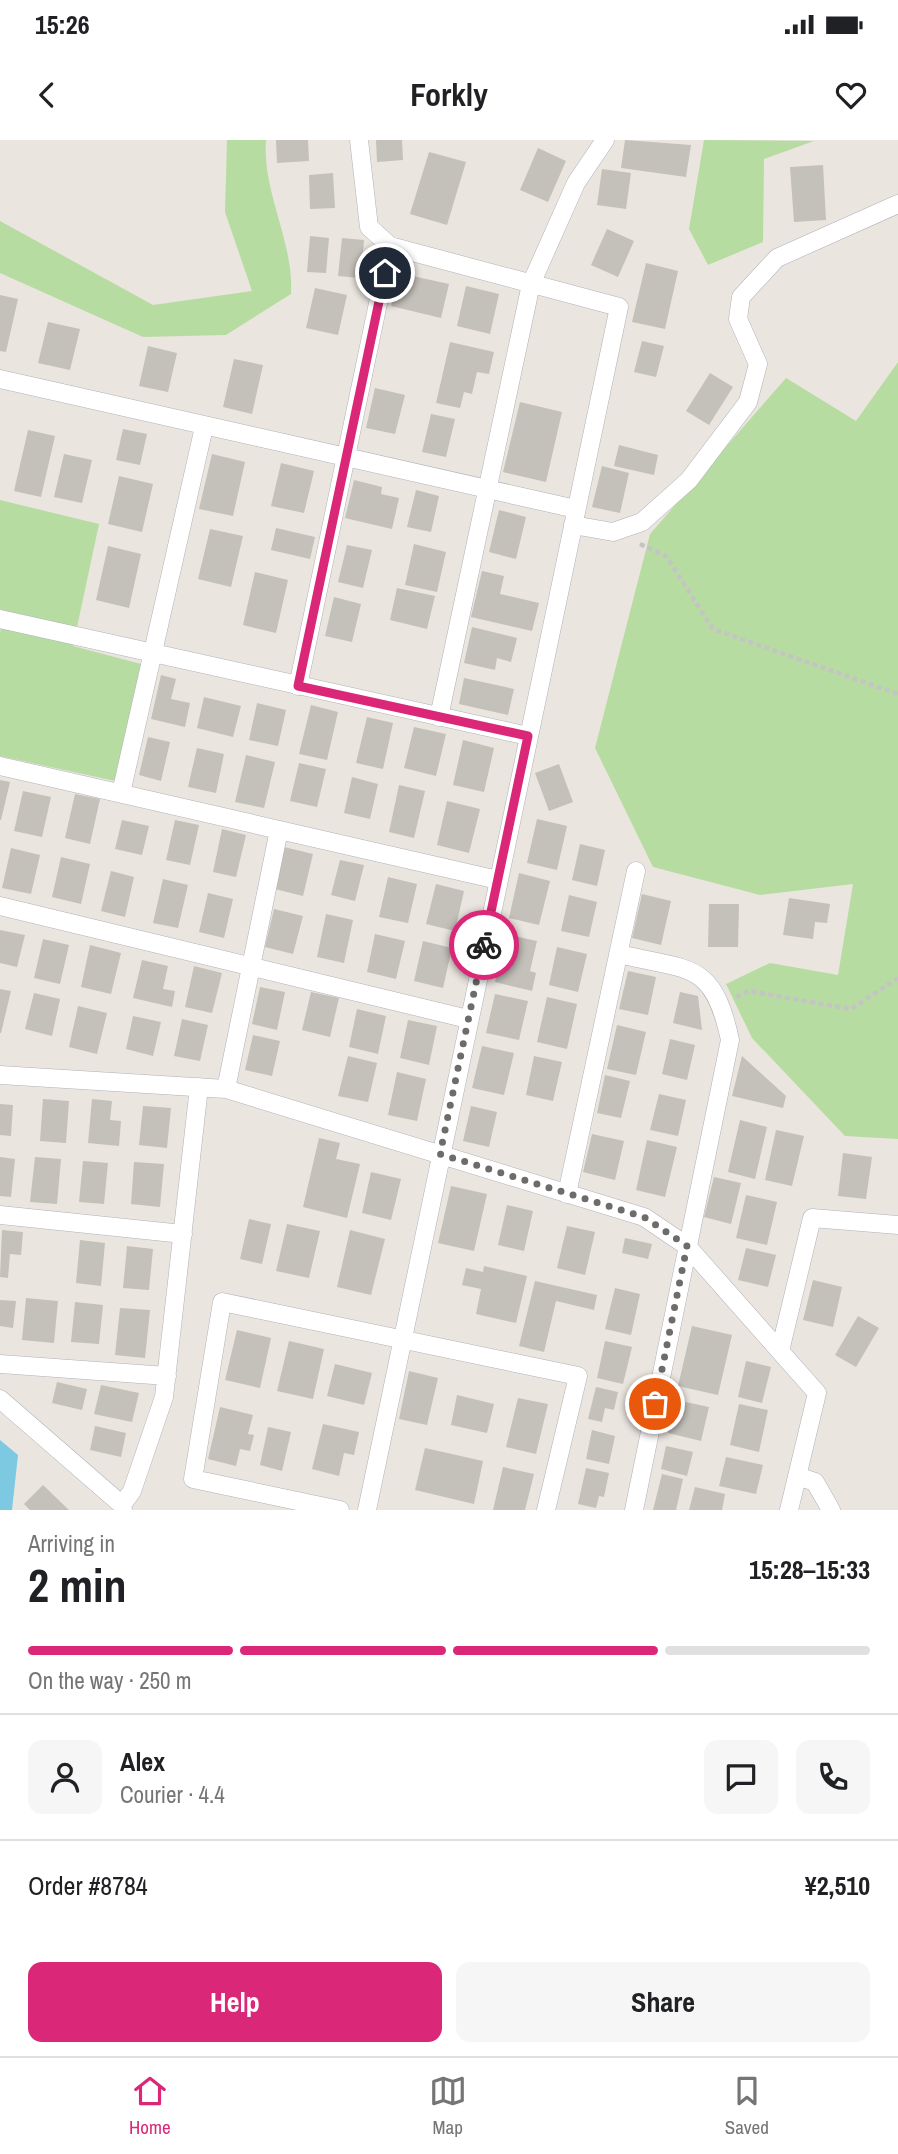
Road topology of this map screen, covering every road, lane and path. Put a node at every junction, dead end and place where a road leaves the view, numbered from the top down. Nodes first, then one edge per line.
1 (359, 140) edge
2 (605, 140) edge
3 (898, 204) edge
4 (390, 246) junction
5 (531, 284) junction
6 (0, 379) edge
7 (204, 426) junction
8 (346, 458) junction
9 (487, 489) junction
10 (575, 517) junction
11 (613, 532) junction
12 (0, 619) edge
13 (153, 653) junction
14 (298, 686) junction
15 (898, 694) edge
16 (439, 717) junction
17 (528, 736) junction
18 (0, 765) edge
19 (121, 793) junction
20 (279, 830) junction
21 (636, 871) dead end
22 (498, 880) junction
23 (0, 906) edge
24 (619, 954) junction
25 (251, 965) junction
26 (898, 978) edge
27 (723, 1004) junction
28 (468, 1018) junction
29 (0, 1074) edge
30 (199, 1087) junction
31 (226, 1089) junction
32 (440, 1154) junction
33 (567, 1194) junction
34 (0, 1215) edge
35 (898, 1225) edge
36 (183, 1234) junction
37 (687, 1246) junction
38 (401, 1339) junction
39 (780, 1351) junction
40 (0, 1364) edge
41 (167, 1376) junction
42 (0, 1399) edge
43 (797, 1476) junction
44 (122, 1507) edge
45 (340, 1510) edge
46 (367, 1510) edge
47 (546, 1510) edge
48 (634, 1510) edge
49 (789, 1510) edge
50 (831, 1510) edge

1 - 4 street
2 - 5 street
3 - 11 street
4 - 5 street
4 - 8 street
5 - 9 street
5 - 10 street
6 - 7 street
7 - 8 street
7 - 13 street
8 - 9 street
8 - 14 street
9 - 10 street
9 - 16 street
10 - 11 street
10 - 17 street
11 - 15 path
12 - 13 street
13 - 14 street
13 - 19 street
14 - 16 street
16 - 17 street
17 - 22 street
18 - 19 street
19 - 20 street
20 - 22 street
20 - 25 street
21 - 24 street
22 - 28 street
23 - 25 street
24 - 27 street
24 - 33 street
25 - 28 street
25 - 31 street
26 - 27 path
27 - 37 street
28 - 32 street
29 - 30 street
30 - 31 street
30 - 36 street
31 - 32 street
32 - 33 street
32 - 38 street
33 - 37 street
34 - 36 street
35 - 39 street
36 - 41 street
37 - 39 street
37 - 48 street
38 - 45 street
38 - 46 street
38 - 47 street
39 - 43 street
40 - 41 street
41 - 44 street
42 - 44 street
43 - 49 street
43 - 50 street

